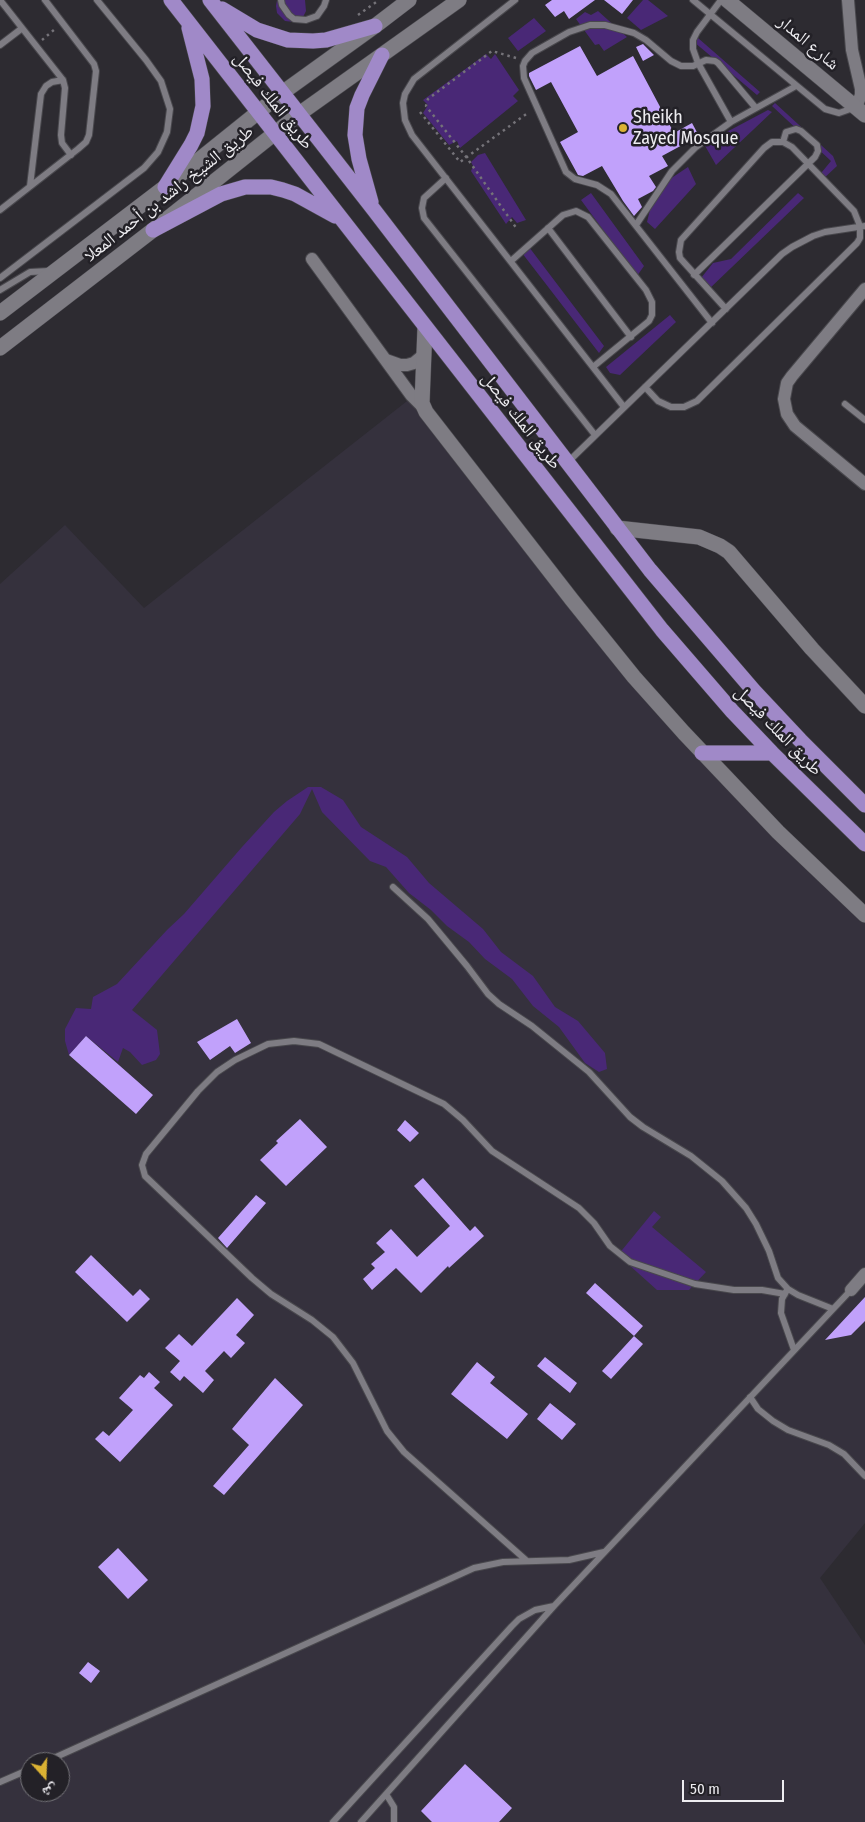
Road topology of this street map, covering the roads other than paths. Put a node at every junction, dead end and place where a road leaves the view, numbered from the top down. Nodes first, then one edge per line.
1 (0, 0) edge
2 (45, 0) edge
3 (98, 0) edge
4 (172, 0) edge
5 (281, 0) edge
6 (326, 0) edge
7 (409, 0) edge
8 (459, 0) edge
9 (514, 0) edge
10 (693, 0) edge
11 (721, 0) edge
12 (727, 0) edge
13 (848, 0) edge
14 (211, 1) edge
15 (709, 14) junction
16 (186, 20) junction
17 (375, 26) junction
18 (21, 29) junction
19 (0, 45) edge
20 (382, 55) junction
21 (698, 63) junction
22 (63, 80) junction
23 (796, 86) junction
24 (282, 93) junction
25 (755, 107) junction
26 (860, 111) edge
27 (258, 112) junction
28 (299, 114) junction
29 (731, 122) junction
30 (275, 134) junction
31 (783, 142) junction
32 (71, 155) junction
33 (808, 164) junction
34 (446, 178) junction
35 (30, 186) junction
36 (164, 187) junction
37 (0, 210) edge
38 (374, 210) junction
39 (343, 220) junction
40 (636, 225) junction
41 (863, 226) edge
42 (548, 228) junction
43 (153, 230) junction
44 (312, 258) dead end
45 (510, 262) junction
46 (55, 271) junction
47 (694, 275) junction
48 (0, 278) edge
49 (865, 289) edge
50 (0, 290) edge
51 (726, 309) junction
52 (0, 314) edge
53 (712, 323) junction
54 (425, 327) junction
55 (631, 337) junction
56 (0, 348) edge
57 (425, 354) junction
58 (386, 360) junction
59 (593, 368) junction
60 (645, 387) junction
61 (845, 404) dead end
62 (423, 407) junction
63 (624, 407) junction
64 (865, 420) edge
65 (595, 435) junction
66 (567, 463) junction
67 (865, 484) edge
68 (617, 528) junction
69 (865, 706) edge
70 (702, 753) junction
71 (772, 753) junction
72 (865, 804) edge
73 (865, 844) edge
74 (393, 887) dead end
75 (865, 915) edge
76 (865, 1274) edge
77 (851, 1290) joint
78 (786, 1291) junction
79 (833, 1309) junction
80 (794, 1350) junction
81 (750, 1397) junction
82 (865, 1476) edge
83 (605, 1552) junction
84 (527, 1561) junction
85 (554, 1606) junction
86 (67, 1752) edge
87 (20, 1773) edge
88 (0, 1782) edge
89 (386, 1794) junction
90 (333, 1822) edge
91 (360, 1822) edge
92 (394, 1822) edge

1 - 18 lane
2 - 32 lane
3 - 48 lane
4 - 16 main road, طريق الملك فيصل
5 - 6 lane
7 - 17 street, طريق الشيخ راشد بن أحمد المعلا
8 - 20 street, طريق الشيخ راشد بن أحمد المعلا
9 - 34 lane
10 - 15 lane
11 - 15 lane
12 - 26 street, شارع المدار
13 - 26 street
14 - 17 main road
14 - 24 main road, طريق الملك فيصل
15 - 21 lane
15 - 23 lane
16 - 27 main road, طريق الملك فيصل
16 - 36 main road
17 - 24 street, طريق الشيخ راشد بن أحمد المعلا
18 - 19 lane
18 - 22 lane
20 - 28 street, طريق الشيخ راشد بن أحمد المعلا
20 - 38 main road
21 - 25 lane
21 - 29 lane
21 - 40 lane
22 - 32 lane
22 - 35 lane
23 - 25 lane
23 - 26 lane
24 - 27 street, طريق الشيخ راشد بن أحمد المعلا
24 - 28 main road, طريق الملك فيصل
25 - 29 lane
27 - 30 main road, طريق الملك فيصل
27 - 36 street, طريق الشيخ راشد بن أحمد المعلا
28 - 30 street, طريق الشيخ راشد بن أحمد المعلا
28 - 38 main road, طريق الملك فيصل
29 - 40 lane
30 - 39 main road, طريق الملك فيصل
30 - 43 street, طريق الشيخ راشد بن أحمد المعلا
31 - 33 lane
31 - 33 lane
31 - 47 lane
32 - 35 lane
33 - 41 lane
33 - 47 lane
34 - 45 lane
34 - 65 lane
35 - 37 lane
36 - 46 street, طريق الشيخ راشد بن أحمد المعلا
38 - 66 main road, طريق الملك فيصل
39 - 43 main road
39 - 54 main road, طريق الملك فيصل
40 - 53 lane
41 - 51 lane
41 - 60 lane
42 - 45 lane
42 - 55 lane
42 - 55 lane
43 - 56 street, طريق الشيخ راشد بن أحمد المعلا
44 - 58 street
45 - 59 lane
46 - 50 lane
46 - 52 street, طريق الشيخ راشد بن أحمد المعلا
47 - 51 lane
49 - 67 street
51 - 53 lane
53 - 60 lane
54 - 57 street
54 - 71 main road, طريق الملك فيصل
55 - 59 lane
57 - 58 street
57 - 62 street
58 - 62 street
59 - 63 lane
60 - 63 lane
61 - 64 lane
62 - 70 street
63 - 65 lane
65 - 66 lane
66 - 68 main road, طريق الملك فيصل
68 - 69 street
68 - 72 main road, طريق الملك فيصل
70 - 71 main road
70 - 75 street
71 - 73 main road, طريق الملك فيصل
74 - 78 lane
76 - 77 street
77 - 79 lane
78 - 79 lane
78 - 80 lane
78 - 84 lane
79 - 80 lane
80 - 81 lane
81 - 82 lane
81 - 83 lane
83 - 84 lane
83 - 85 lane
84 - 86 lane
85 - 89 lane
85 - 90 lane
87 - 88 lane
89 - 91 lane
89 - 92 lane

